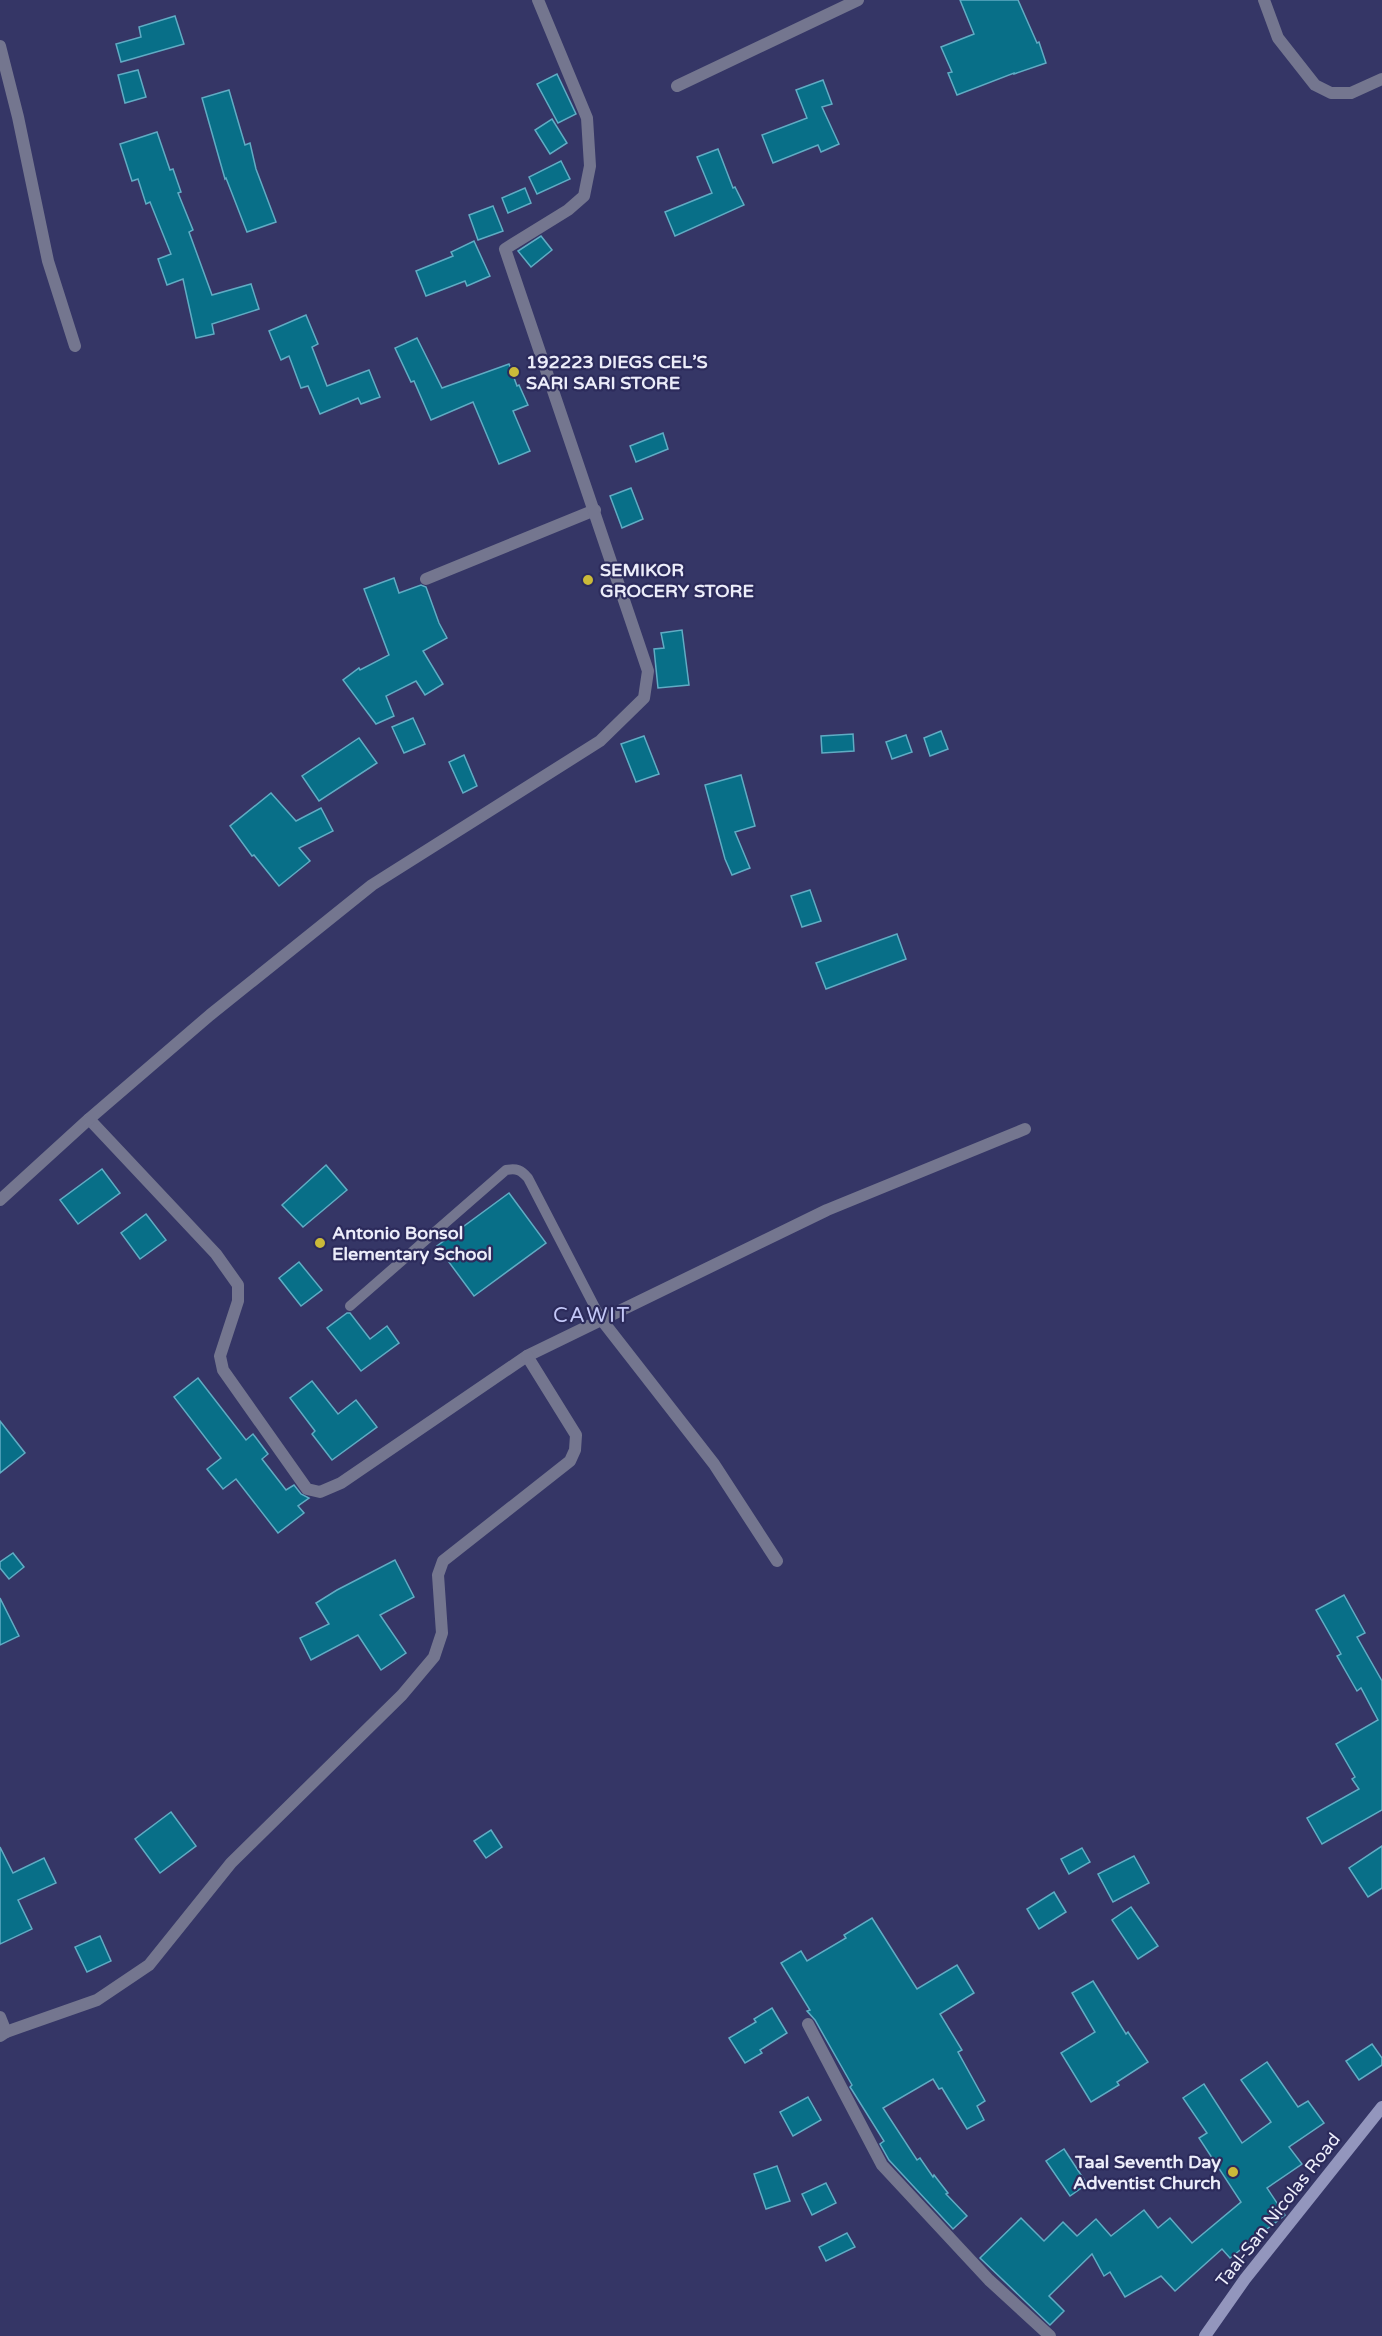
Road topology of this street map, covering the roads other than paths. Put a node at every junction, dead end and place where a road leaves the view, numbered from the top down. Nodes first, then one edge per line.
1 (538, 0) edge
2 (858, 0) edge
3 (1264, 0) edge
4 (0, 46) edge
5 (1382, 79) edge
6 (676, 86) dead end
7 (75, 346) dead end
8 (595, 510) junction
9 (426, 579) dead end
10 (89, 1119) junction
11 (1025, 1129) dead end
12 (0, 1200) edge
13 (350, 1306) dead end
14 (601, 1319) junction
15 (527, 1356) junction
16 (777, 1561) dead end
17 (0, 2017) edge
18 (808, 2024) dead end
19 (3, 2034) edge
20 (1382, 2107) edge
21 (1050, 2336) edge
22 (1205, 2336) edge

1 - 8 street
2 - 6 street
3 - 5 street
4 - 7 street
8 - 9 street
8 - 10 street
10 - 12 street
10 - 15 street
11 - 14 street
13 - 14 lane
14 - 15 street
14 - 16 street
15 - 19 street
17 - 19 street
18 - 21 street
20 - 22 main road, Taal-San Nicolas Road

